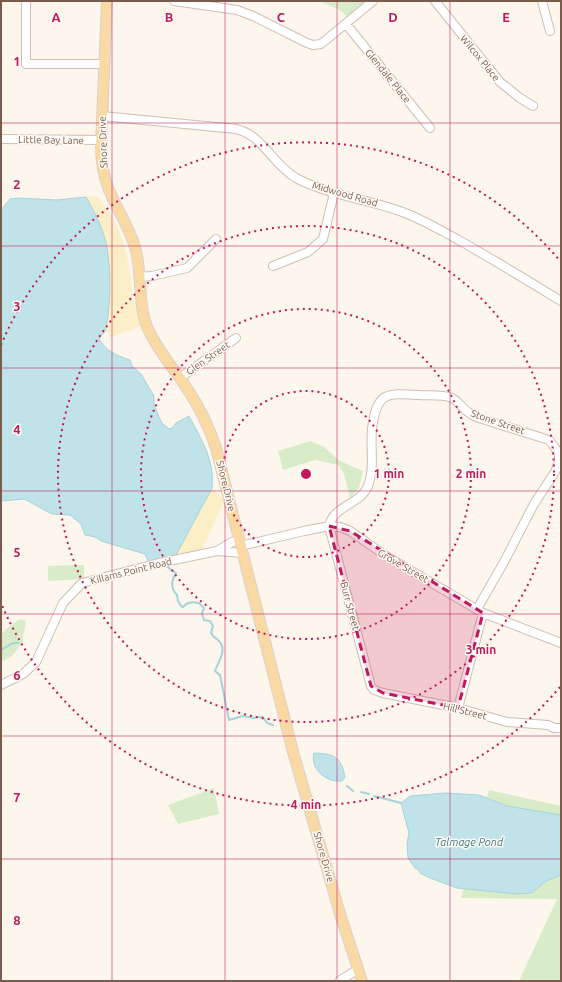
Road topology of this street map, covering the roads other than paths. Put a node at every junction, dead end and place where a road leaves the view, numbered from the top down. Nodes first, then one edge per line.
1 (26, 1) edge
2 (107, 1) edge
3 (174, 1) edge
4 (373, 1) edge
5 (435, 1) edge
6 (542, 1) edge
7 (346, 24) junction
8 (550, 31) dead end
9 (104, 64) junction
10 (534, 106) dead end
11 (102, 116) junction
12 (430, 128) dead end
13 (1, 139) edge
14 (101, 140) junction
15 (334, 193) junction
16 (216, 239) dead end
17 (273, 266) dead end
18 (140, 277) junction
19 (561, 301) edge
20 (236, 338) dead end
21 (180, 378) junction
22 (558, 473) edge
23 (329, 526) junction
24 (240, 546) junction
25 (217, 551) junction
26 (480, 611) junction
27 (561, 643) edge
28 (1, 685) edge
29 (371, 686) joint
30 (458, 708) junction
31 (561, 728) edge
32 (357, 970) junction
33 (339, 981) edge
34 (362, 981) edge

1 - 9 street
2 - 9 main road, Shore Drive
3 - 7 street
4 - 7 street
5 - 10 street, Wilcox Place
6 - 8 street
7 - 12 street, Glendale Place
9 - 11 main road, Shore Drive
11 - 14 main road, Shore Drive
11 - 15 street, Midwood Road
13 - 14 street, Little Bay Lane
14 - 18 main road, Shore Drive
15 - 17 street
15 - 19 street, Midwood Road
16 - 18 street
18 - 21 main road, Shore Drive
20 - 21 street, Glen Street
21 - 24 main road, Shore Drive
22 - 23 street, Stone Street
22 - 26 street, Stone Street
23 - 24 street, Grove Street
23 - 26 street, Grove Street
23 - 29 street, Burr Street
24 - 25 street, Killams Point Road
24 - 25 street, Killams Point Road
24 - 32 main road, Shore Drive
25 - 28 street, Killams Point Road
26 - 27 street, Grove Street
26 - 30 street, Stone Street
29 - 30 street, Hill Street
30 - 31 street, Hill Street
32 - 33 street
32 - 34 main road, Shore Drive

